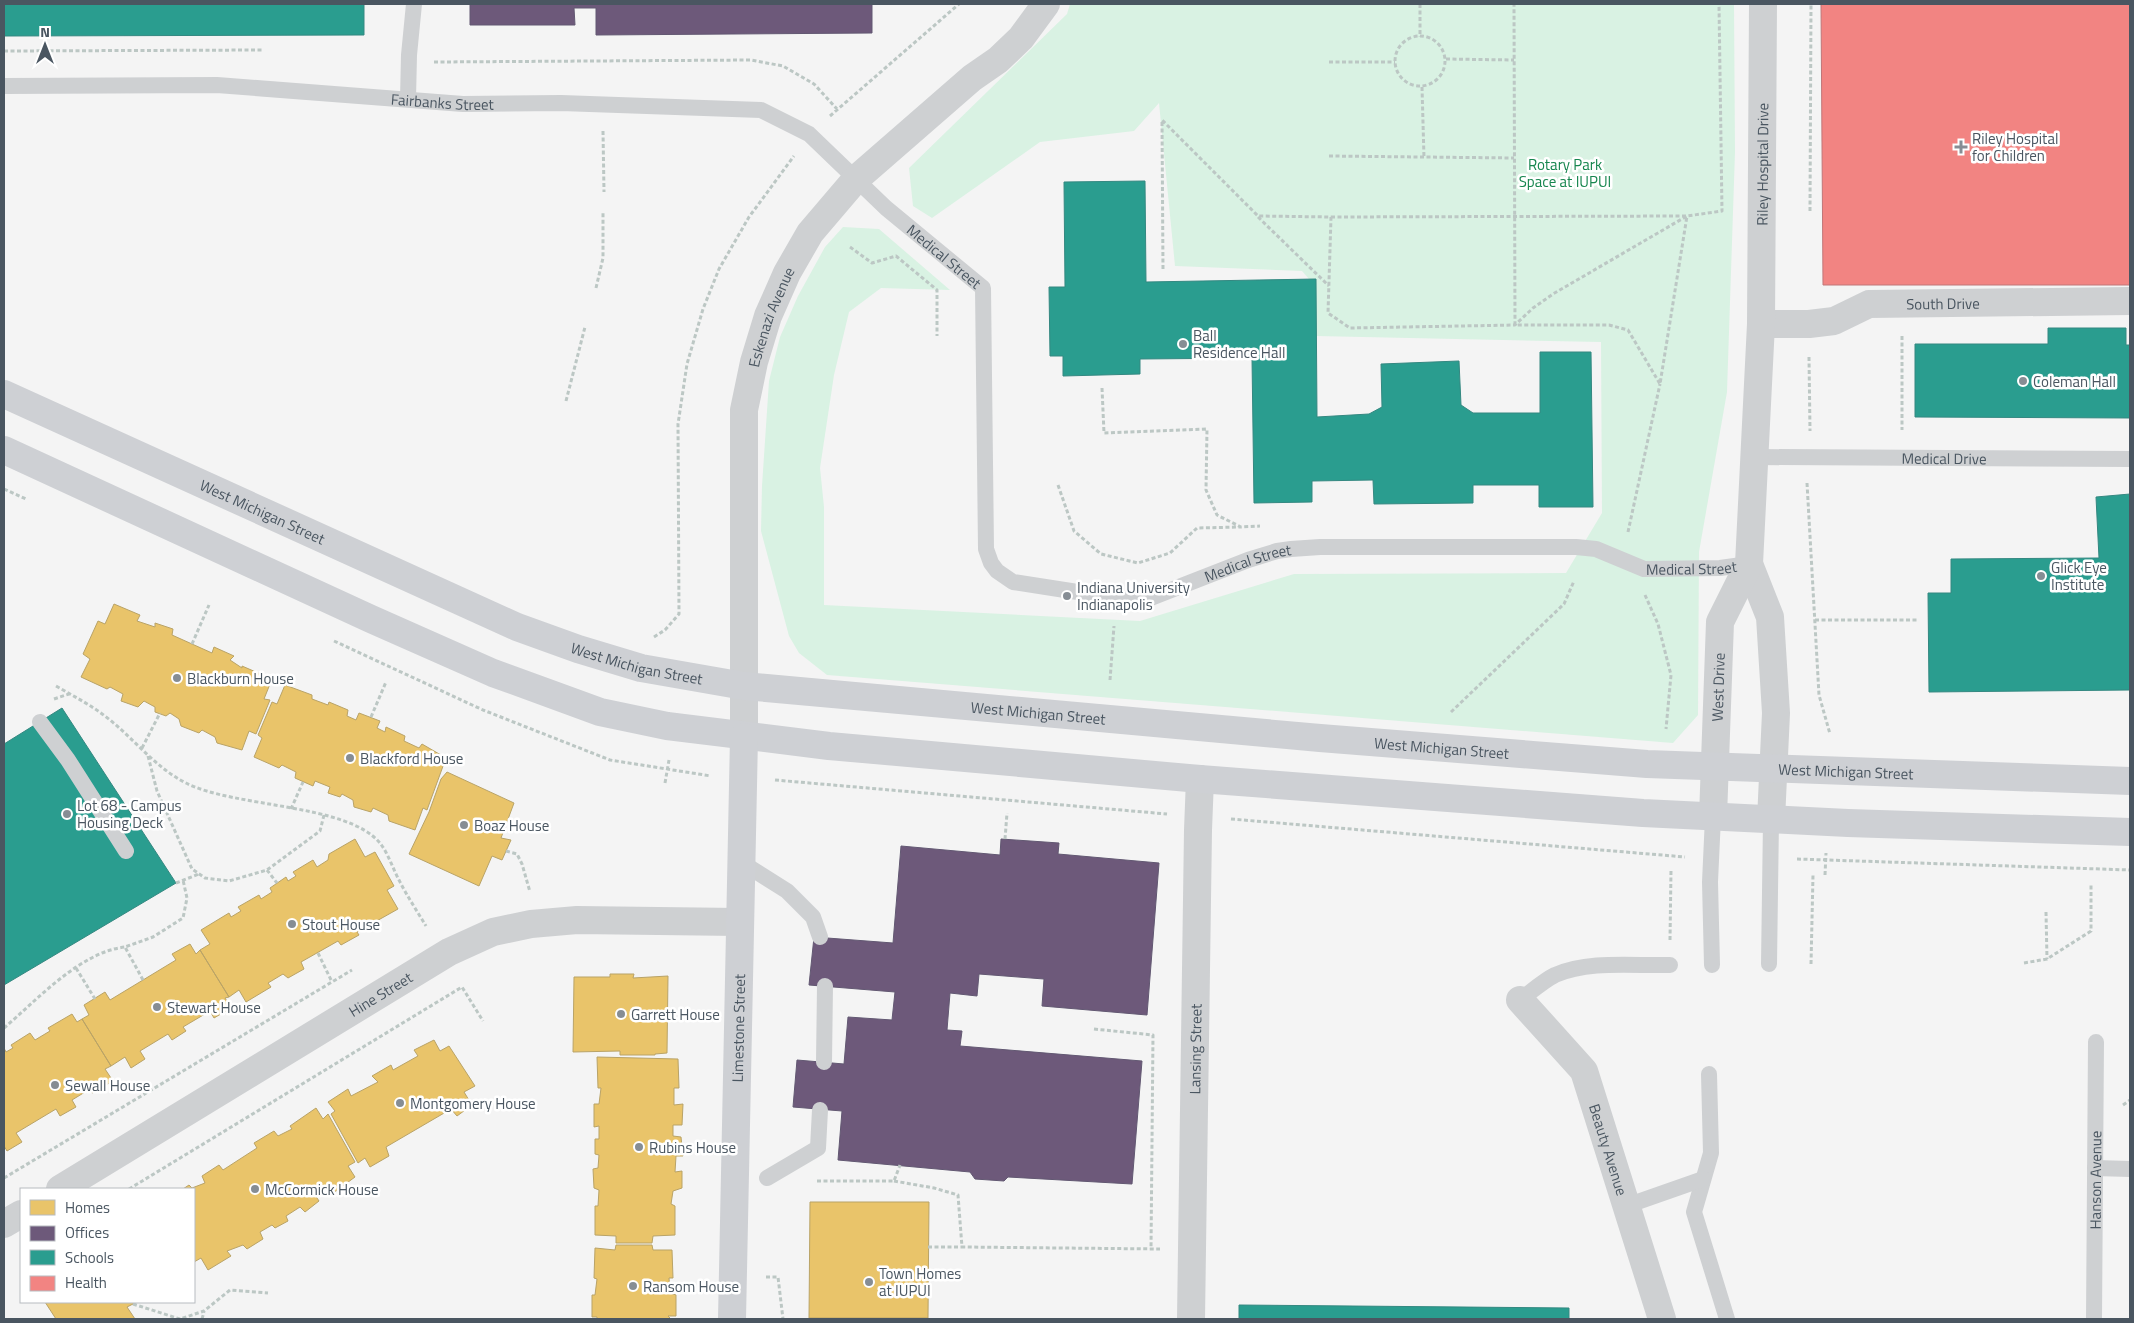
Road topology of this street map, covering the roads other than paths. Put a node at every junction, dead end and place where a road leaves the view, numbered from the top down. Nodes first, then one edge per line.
1 (414, 4) edge
2 (1046, 4) edge
3 (1763, 4) edge
4 (4, 86) edge
5 (408, 99) junction
6 (856, 179) junction
7 (2130, 301) edge
8 (1761, 324) junction
9 (4, 394) edge
10 (4, 450) edge
11 (1756, 457) junction
12 (2130, 459) edge
13 (1749, 564) junction
14 (744, 686) junction
15 (40, 722) dead end
16 (744, 737) junction
17 (1715, 766) junction
18 (1773, 769) junction
19 (1200, 779) junction
20 (2130, 782) edge
21 (1713, 817) junction
22 (1771, 820) junction
23 (2130, 832) edge
24 (126, 851) dead end
25 (741, 862) junction
26 (739, 922) junction
27 (820, 937) dead end
28 (1769, 964) dead end
29 (1670, 965) road end
30 (1712, 965) dead end
31 (825, 986) dead end
32 (1520, 1000) joint
33 (2096, 1042) dead end
34 (824, 1062) dead end
35 (1709, 1074) dead end
36 (820, 1110) dead end
37 (2095, 1168) junction
38 (2130, 1169) edge
39 (767, 1178) dead end
40 (1703, 1180) junction
41 (62, 1188) edge
42 (1626, 1206) junction
43 (20, 1215) edge
44 (4, 1224) edge
45 (732, 1319) edge
46 (1192, 1319) edge
47 (1662, 1319) edge
48 (1727, 1319) edge
49 (2094, 1319) edge

1 - 5 lane
2 - 6 street, Eskenazi Avenue
3 - 8 street, Riley Hospital Drive
4 - 5 lane, Fairbanks Street
5 - 6 lane, Fairbanks Street
6 - 13 lane, Medical Street
6 - 14 street, Eskenazi Avenue
7 - 8 street, South Drive
8 - 11 street, West Drive
9 - 14 main road, West Michigan Street
10 - 16 main road
11 - 12 lane, Medical Drive
11 - 13 street, West Drive
13 - 17 street, West Drive
13 - 18 street, West Drive
14 - 16 street, Eskenazi Avenue
14 - 17 main road, West Michigan Street
15 - 24 lane
16 - 19 main road
16 - 25 main road, Limestone Street
17 - 18 main road, West Michigan Street
17 - 21 street, West Drive
18 - 20 main road, West Michigan Street
18 - 22 street, West Drive
19 - 21 main road
19 - 46 street, Lansing Street
21 - 22 main road
21 - 30 lane
22 - 23 main road
22 - 28 lane
25 - 26 main road, Limestone Street
25 - 27 lane
26 - 41 street, Hine Street
26 - 45 main road, Limestone Street
29 - 32 lane
31 - 34 lane
32 - 42 street, Beauty Avenue
33 - 37 lane, Hanson Avenue
35 - 40 lane
36 - 39 lane
37 - 38 lane
37 - 49 lane, Hanson Avenue
40 - 42 lane
40 - 48 lane
42 - 47 street, Beauty Avenue
43 - 44 street

